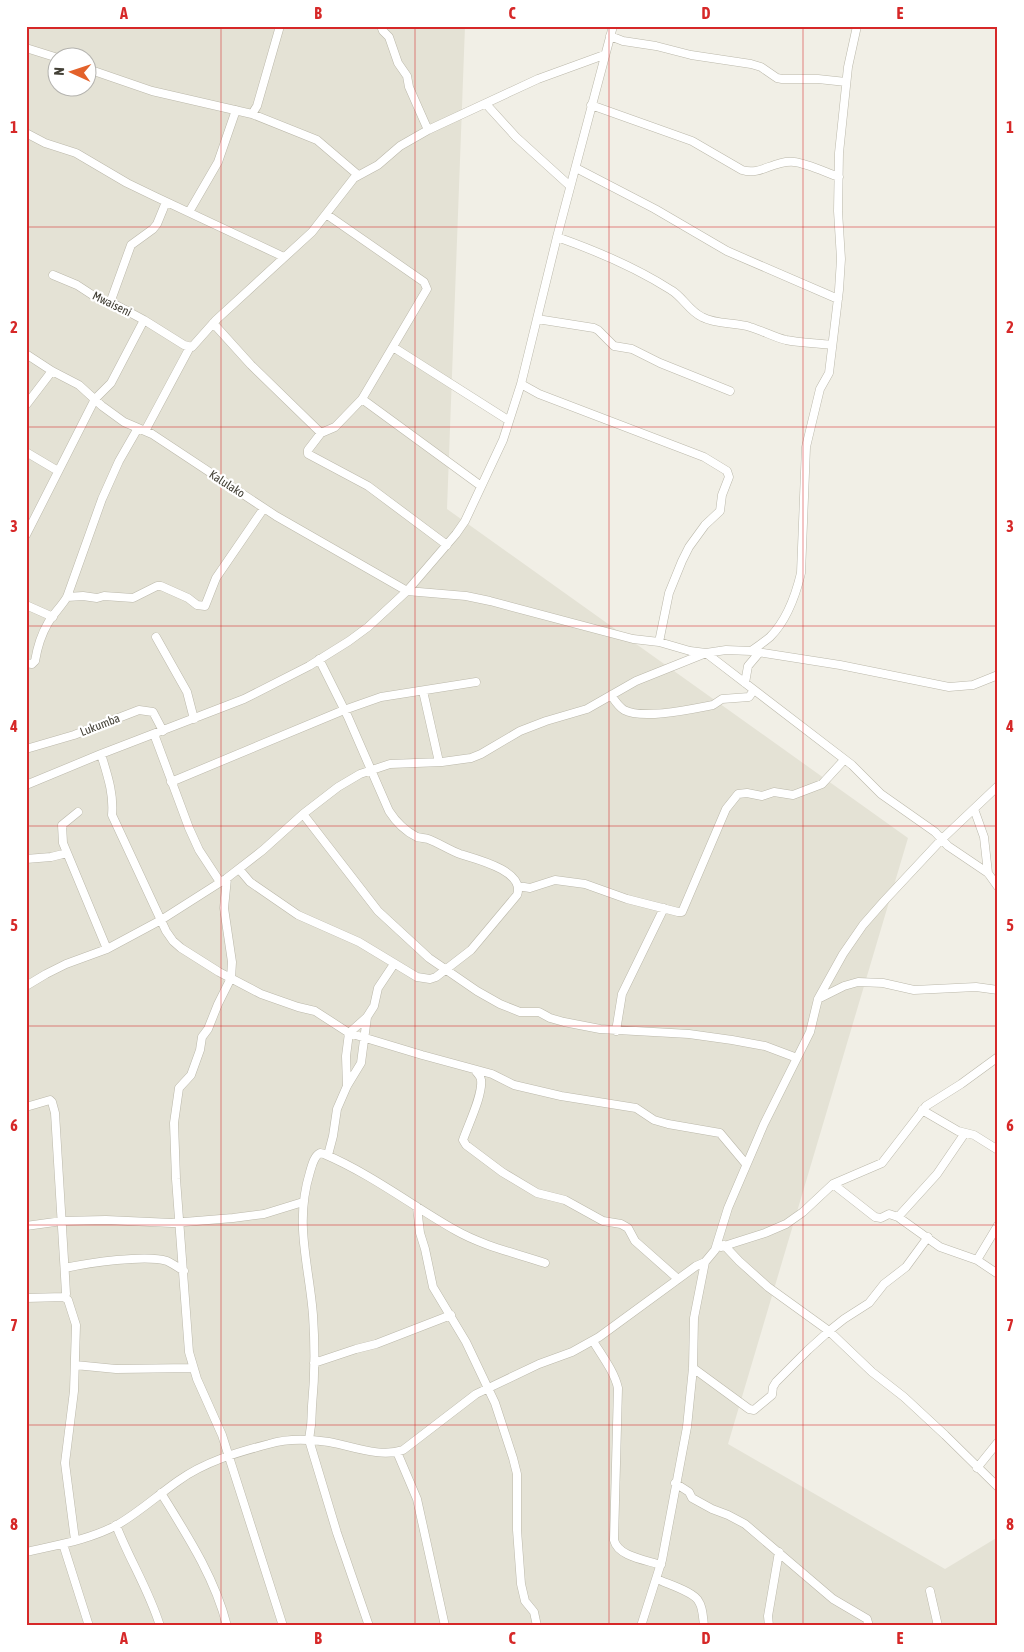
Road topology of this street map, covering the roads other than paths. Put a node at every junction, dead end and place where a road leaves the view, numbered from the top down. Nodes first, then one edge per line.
1 (280, 26) edge
2 (381, 26) edge
3 (612, 26) edge
4 (857, 26) edge
5 (610, 36) junction
6 (26, 48) edge
7 (48, 55) edge
8 (604, 55) junction
9 (98, 72) edge
10 (846, 82) junction
11 (486, 104) junction
12 (591, 105) junction
13 (236, 110) junction
14 (252, 114) junction
15 (428, 130) junction
16 (26, 133) edge
17 (576, 168) junction
18 (358, 175) junction
19 (839, 177) junction
20 (570, 186) junction
21 (166, 202) junction
22 (189, 212) junction
23 (326, 214) junction
24 (557, 237) junction
25 (284, 257) junction
26 (53, 275) dead end
27 (838, 299) junction
28 (110, 303) junction
29 (537, 319) junction
30 (144, 320) junction
31 (213, 324) junction
32 (832, 344) junction
33 (190, 347) junction
34 (393, 347) junction
35 (26, 354) edge
36 (52, 371) junction
37 (520, 384) junction
38 (730, 391) dead end
39 (362, 398) junction
40 (95, 399) junction
41 (26, 405) edge
42 (508, 420) junction
43 (141, 430) junction
44 (321, 433) junction
45 (26, 452) edge
46 (58, 471) junction
47 (480, 486) junction
48 (264, 508) junction
49 (26, 535) edge
50 (447, 545) junction
51 (407, 591) junction
52 (67, 598) junction
53 (26, 605) edge
54 (53, 617) junction
55 (156, 636) dead end
56 (659, 642) junction
57 (755, 652) junction
58 (706, 654) junction
59 (320, 658) junction
60 (26, 663) edge
61 (998, 675) edge
62 (476, 682) dead end
63 (745, 684) junction
64 (754, 690) junction
65 (423, 691) junction
66 (611, 695) junction
67 (344, 710) junction
68 (194, 719) junction
69 (163, 731) junction
70 (154, 734) junction
71 (26, 750) edge
72 (101, 754) junction
73 (844, 760) junction
74 (439, 762) junction
75 (370, 769) junction
76 (171, 782) junction
77 (26, 785) edge
78 (998, 786) edge
79 (974, 809) junction
80 (78, 812) dead end
81 (303, 814) junction
82 (942, 839) junction
83 (67, 853) junction
84 (26, 859) edge
85 (239, 869) junction
86 (988, 873) junction
87 (223, 880) junction
88 (518, 886) junction
89 (998, 887) edge
90 (664, 908) junction
91 (161, 920) junction
92 (107, 949) junction
93 (394, 964) junction
94 (444, 970) junction
95 (231, 978) junction
96 (26, 986) edge
97 (998, 990) edge
98 (818, 999) junction
99 (367, 1017) junction
100 (616, 1031) junction
101 (349, 1033) junction
102 (365, 1038) junction
103 (998, 1057) edge
104 (797, 1058) junction
105 (475, 1070) junction
106 (347, 1086) junction
107 (26, 1107) edge
108 (922, 1110) junction
109 (965, 1133) junction
110 (998, 1150) edge
111 (328, 1155) junction
112 (746, 1164) junction
113 (833, 1184) junction
114 (303, 1202) junction
115 (418, 1207) junction
116 (898, 1217) junction
117 (62, 1221) junction
118 (180, 1223) junction
119 (998, 1225) edge
120 (26, 1226) edge
121 (928, 1237) junction
122 (724, 1246) junction
123 (715, 1250) junction
124 (977, 1260) junction
125 (705, 1262) junction
126 (545, 1263) dead end
127 (64, 1268) junction
128 (184, 1272) junction
129 (998, 1274) edge
130 (678, 1279) junction
131 (64, 1297) junction
132 (26, 1298) edge
133 (452, 1315) junction
134 (828, 1331) junction
135 (593, 1341) junction
136 (314, 1362) junction
137 (75, 1365) junction
138 (193, 1368) junction
139 (693, 1368) junction
140 (488, 1389) junction
141 (308, 1440) junction
142 (998, 1442) edge
143 (397, 1452) junction
144 (229, 1457) junction
145 (977, 1468) junction
146 (676, 1483) junction
147 (998, 1487) edge
148 (161, 1494) junction
149 (116, 1525) junction
150 (75, 1540) junction
151 (63, 1544) junction
152 (26, 1552) edge
153 (779, 1552) junction
154 (661, 1565) junction
155 (657, 1580) junction
156 (930, 1591) dead end
157 (89, 1626) edge
158 (160, 1626) edge
159 (227, 1626) edge
160 (283, 1626) edge
161 (369, 1626) edge
162 (445, 1626) edge
163 (537, 1626) edge
164 (641, 1626) edge
165 (704, 1626) edge
166 (769, 1626) edge
167 (868, 1626) edge
168 (938, 1626) edge

1 - 14 street
2 - 15 street
3 - 5 street
4 - 10 street
5 - 8 street
5 - 10 street
6 - 7 street
8 - 11 street
8 - 12 street
9 - 13 street
10 - 19 street
11 - 15 street
11 - 20 street
12 - 17 street
12 - 19 street
13 - 14 street
13 - 22 street
14 - 18 street
15 - 18 street
16 - 21 street
17 - 20 street
17 - 27 street
18 - 23 street
19 - 27 street
20 - 24 street
21 - 22 street
21 - 28 street
22 - 25 street
23 - 25 street
23 - 34 street
24 - 29 street
24 - 32 street
25 - 31 street
26 - 28 street, Mwaiseni
27 - 32 street
28 - 30 street, Mwaiseni
29 - 37 street
29 - 38 street
30 - 33 street, Mwaiseni
30 - 40 street
31 - 33 street
31 - 44 street
32 - 57 street
33 - 43 street
34 - 39 street
34 - 42 street
35 - 36 street, Kalulako
36 - 40 street, Kalulako
36 - 41 street
37 - 42 street
37 - 56 street
39 - 44 street
39 - 47 street
40 - 43 street, Kalulako
40 - 46 street
42 - 47 street
43 - 48 street, Kalulako
43 - 52 street
44 - 50 street
45 - 46 street
46 - 49 street
47 - 50 street
48 - 51 street, Kalulako
48 - 52 street
50 - 51 street
51 - 56 street
51 - 59 street
52 - 54 street
53 - 54 street
54 - 60 street
55 - 68 street
56 - 58 street
57 - 58 street
57 - 61 street
57 - 63 street
58 - 63 street
58 - 66 street
59 - 67 street
59 - 68 street
62 - 65 street
63 - 64 street
64 - 66 street
64 - 73 street
65 - 67 street
65 - 74 street
66 - 74 street
67 - 75 street
67 - 76 street
68 - 69 street
69 - 70 street
69 - 71 street, Lukumba
70 - 72 street
70 - 76 street
72 - 77 street
72 - 91 street
73 - 82 street
73 - 90 street
74 - 75 street
75 - 81 street
75 - 88 street
76 - 87 street
78 - 79 street
79 - 82 street
79 - 86 street
80 - 83 street
81 - 85 street
81 - 94 street
82 - 86 street
82 - 98 street
83 - 84 street
83 - 92 street
85 - 87 street
85 - 93 street
86 - 89 street
87 - 91 street
87 - 95 street
88 - 90 street
88 - 94 street
90 - 100 street
91 - 92 street
91 - 95 street
92 - 96 street
93 - 94 street
93 - 99 street
94 - 100 street
95 - 101 street
95 - 118 street
97 - 98 street
98 - 104 street
99 - 101 street
99 - 102 street
100 - 104 street
101 - 102 street
101 - 106 street
102 - 105 street
102 - 106 street
103 - 108 street
104 - 112 street
105 - 112 street
105 - 130 street
106 - 111 street
107 - 117 street
108 - 109 street
108 - 113 street
109 - 110 street
109 - 116 street
111 - 114 street
111 - 115 street
112 - 123 street
113 - 116 street
113 - 122 street
114 - 118 street
114 - 136 street
115 - 126 street
115 - 133 street
116 - 121 street
117 - 118 street
117 - 120 street
117 - 127 street
118 - 128 street
119 - 124 street
121 - 124 street
121 - 134 street
122 - 123 street
122 - 134 street
123 - 125 street
124 - 129 street
125 - 130 street
125 - 139 street
127 - 128 street
127 - 131 street
128 - 138 street
130 - 135 street
131 - 132 street
131 - 137 street
133 - 136 street
133 - 140 street
134 - 139 street
134 - 145 street
135 - 140 street
135 - 154 street
136 - 141 street
137 - 138 street
137 - 150 street
138 - 144 street
139 - 146 street
140 - 143 street
140 - 163 street
141 - 143 street
141 - 144 street
141 - 161 street
142 - 145 street
143 - 162 street
144 - 148 street
144 - 160 street
145 - 147 street
146 - 153 street
146 - 154 street
148 - 149 street
148 - 159 street
149 - 150 street
149 - 158 street
150 - 151 street
151 - 152 street
151 - 157 street
153 - 166 street
153 - 167 street
154 - 155 street
155 - 164 street
155 - 165 street
156 - 168 street

